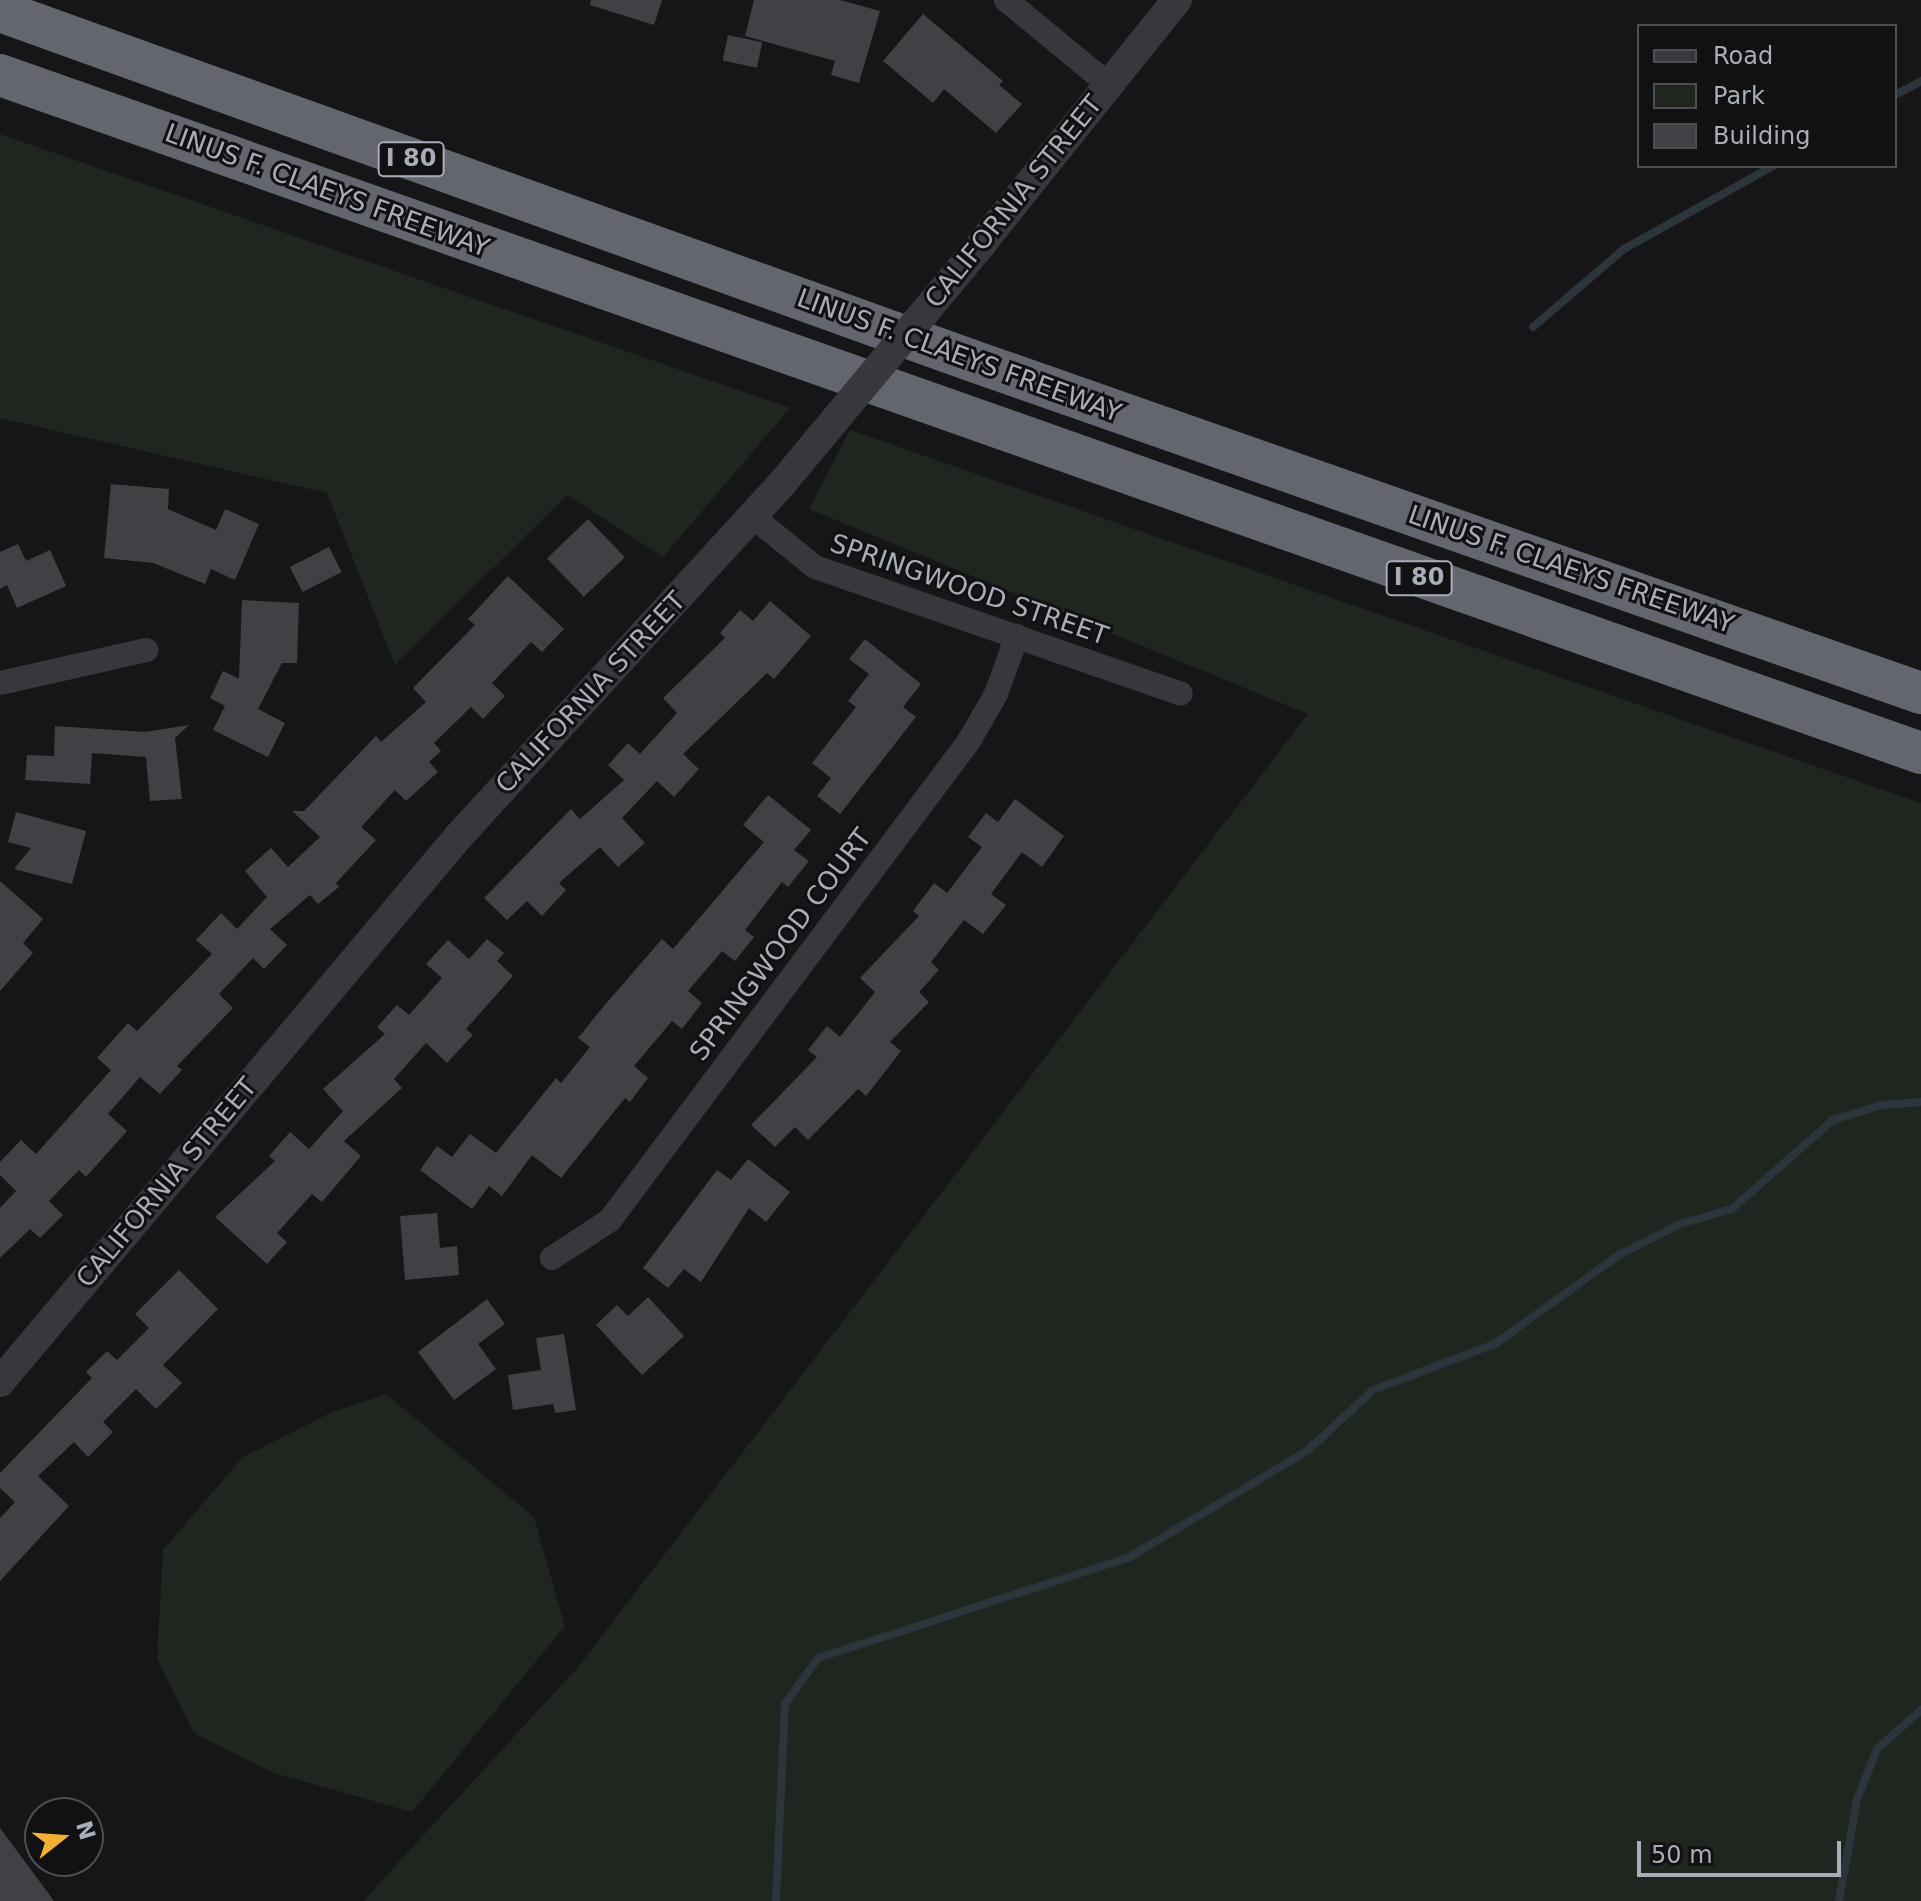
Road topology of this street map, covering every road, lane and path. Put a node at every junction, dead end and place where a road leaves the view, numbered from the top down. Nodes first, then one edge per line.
1 (1006, 0) edge
2 (1177, 0) edge
3 (0, 11) edge
4 (0, 75) edge
5 (1109, 85) junction
6 (752, 516) junction
7 (1017, 636) junction
8 (146, 650) dead end
9 (0, 683) edge
10 (1921, 693) edge
11 (1181, 694) dead end
12 (1921, 753) edge
13 (552, 1258) dead end
14 (0, 1382) edge

1 - 5 street
2 - 5 street, CALIFORNIA STREET
3 - 10 highway, LINUS F. CLAEYS FREEWAY / I 80
4 - 12 highway, LINUS F. CLAEYS FREEWAY / I 80
5 - 6 street, CALIFORNIA STREET, bridge
6 - 7 street, SPRINGWOOD STREET
6 - 14 street, CALIFORNIA STREET
7 - 11 street, SPRINGWOOD STREET
7 - 13 street, SPRINGWOOD COURT
8 - 9 street

